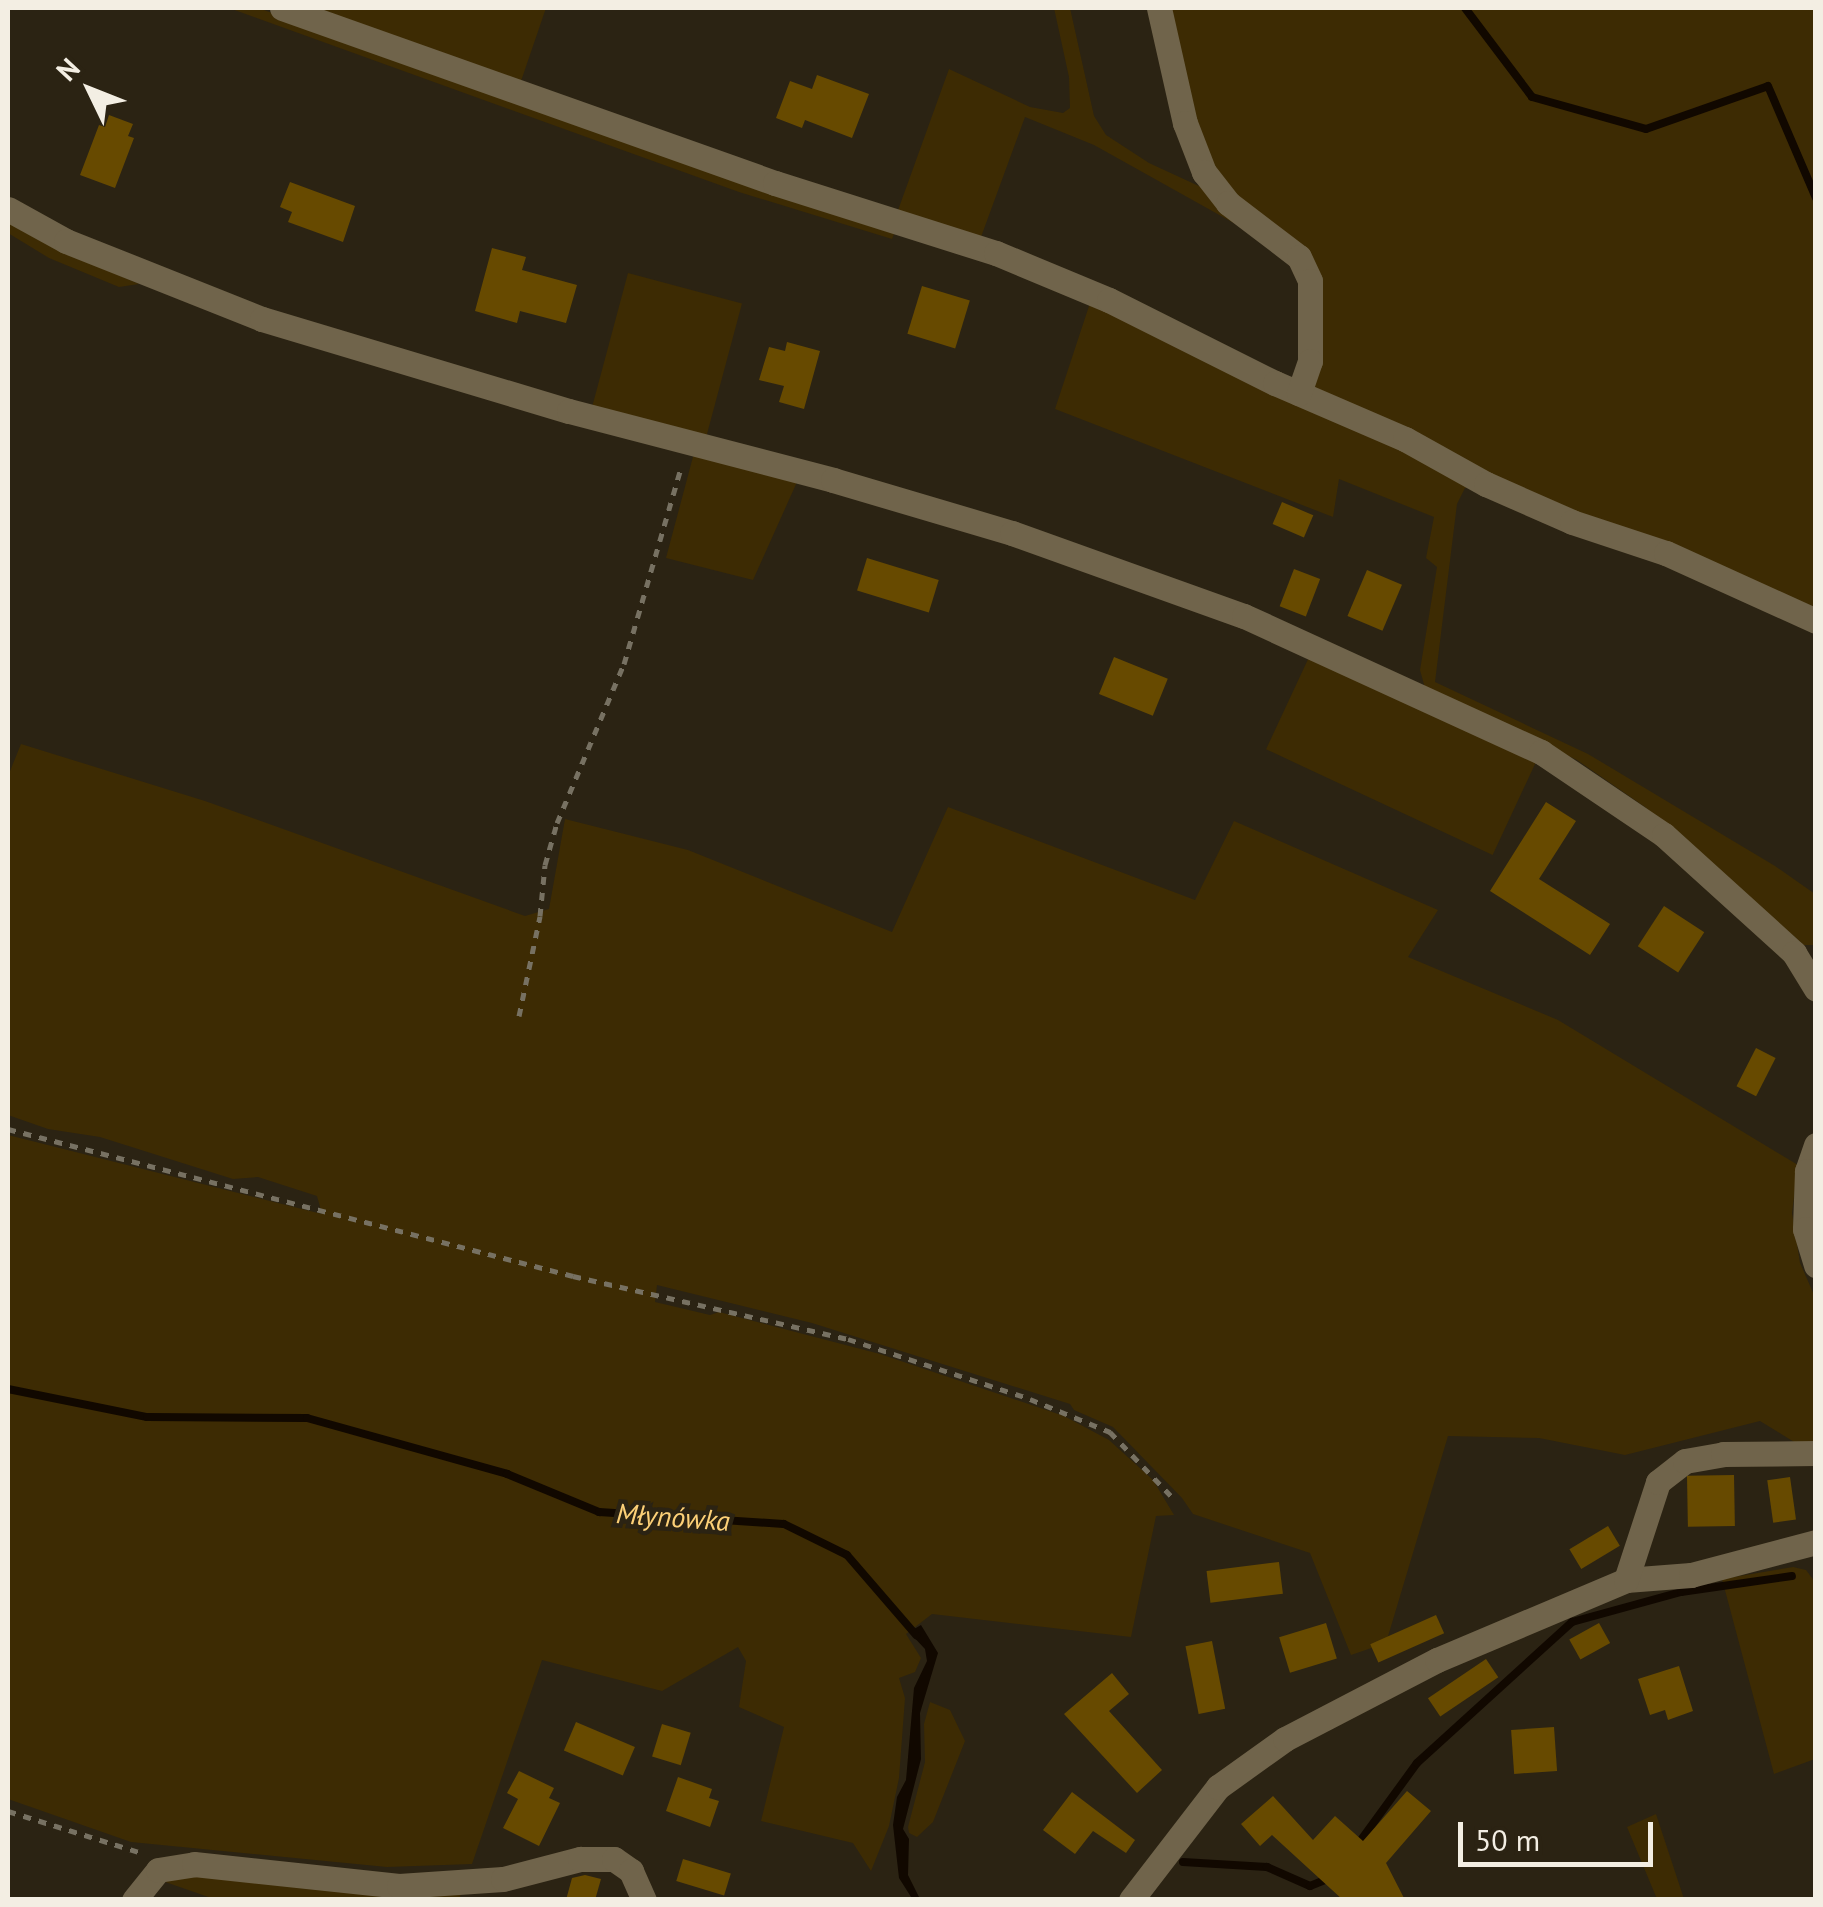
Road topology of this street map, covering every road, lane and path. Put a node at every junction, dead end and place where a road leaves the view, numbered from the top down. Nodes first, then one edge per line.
1 (282, 8) edge
2 (1159, 8) edge
3 (8, 209) edge
4 (1299, 392) junction
5 (688, 442) junction
6 (1816, 621) edge
7 (1816, 989) edge
8 (519, 1016) dead end
9 (8, 1129) edge
10 (1816, 1145) edge
11 (1816, 1265) edge
12 (1816, 1453) edge
13 (1174, 1499) dead end
14 (1816, 1542) edge
15 (1626, 1580) junction
16 (8, 1812) edge
17 (144, 1853) dead end
18 (134, 1900) edge
19 (644, 1900) edge
20 (1131, 1900) edge

1 - 4 street
2 - 4 street
3 - 5 street
4 - 6 street
5 - 7 street
5 - 8 path
9 - 13 path
10 - 11 street
12 - 15 street
14 - 15 street
15 - 20 street
16 - 17 path
18 - 19 street

